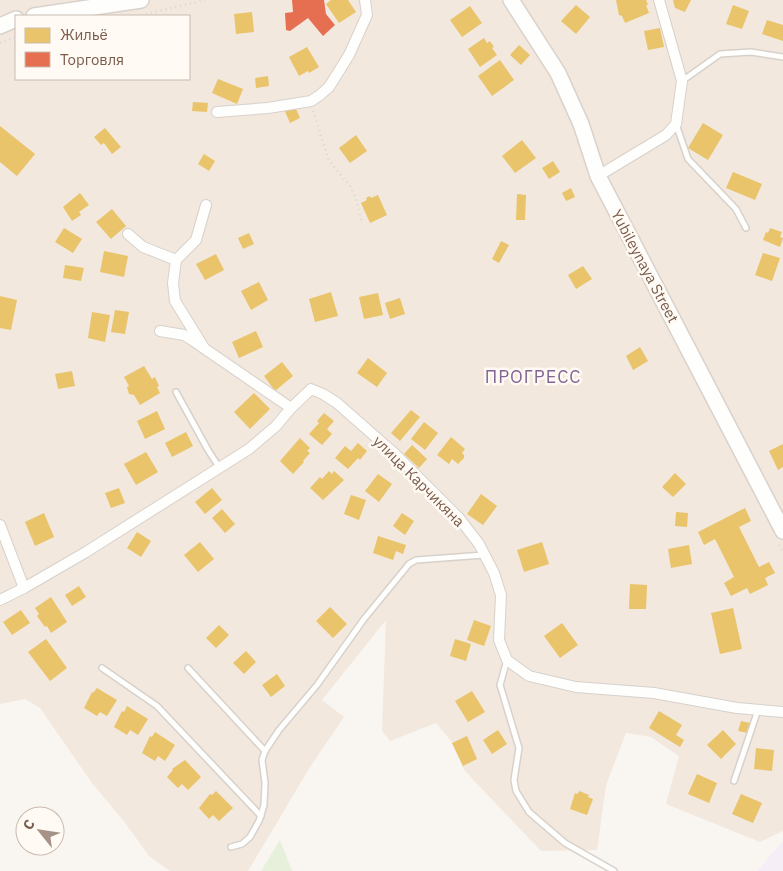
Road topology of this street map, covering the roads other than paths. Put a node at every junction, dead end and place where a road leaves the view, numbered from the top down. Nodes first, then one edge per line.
1 (365, 0) edge
2 (511, 0) edge
3 (658, 0) edge
4 (142, 7) edge
5 (46, 15) edge
6 (15, 19) edge
7 (15, 19) edge
8 (0, 22) edge
9 (0, 26) edge
10 (783, 57) edge
11 (682, 81) junction
12 (217, 112) dead end
13 (676, 124) junction
14 (598, 176) junction
15 (206, 205) dead end
16 (746, 228) dead end
17 (128, 234) dead end
18 (176, 260) junction
19 (160, 331) dead end
20 (204, 348) junction
21 (176, 392) dead end
22 (291, 408) junction
23 (219, 467) junction
24 (0, 525) edge
25 (783, 531) edge
26 (484, 555) junction
27 (24, 588) junction
28 (0, 600) edge
29 (507, 660) junction
30 (102, 668) dead end
31 (188, 668) dead end
32 (758, 710) junction
33 (783, 712) edge
34 (265, 751) junction
35 (734, 781) dead end
36 (261, 816) junction
37 (231, 847) dead end
38 (614, 871) edge

1 - 12 street
2 - 14 street, Yubileynaya Street
3 - 11 street
4 - 5 street
6 - 8 lane
7 - 9 street
10 - 11 lane
11 - 13 street
13 - 14 street
13 - 16 lane
14 - 25 street, Yubileynaya Street
15 - 18 street
17 - 18 street
18 - 20 street
19 - 20 street
20 - 22 street
21 - 23 lane
22 - 23 street, улица Карчикяна
22 - 26 street, улица Карчикяна
23 - 27 street, улица Карчикяна
24 - 27 street
26 - 29 street, улица Карчикяна
26 - 34 lane
27 - 28 street, улица Карчикяна
29 - 32 street
29 - 38 lane
30 - 36 lane
31 - 34 lane
32 - 33 street
32 - 35 lane
34 - 36 lane
36 - 37 lane

